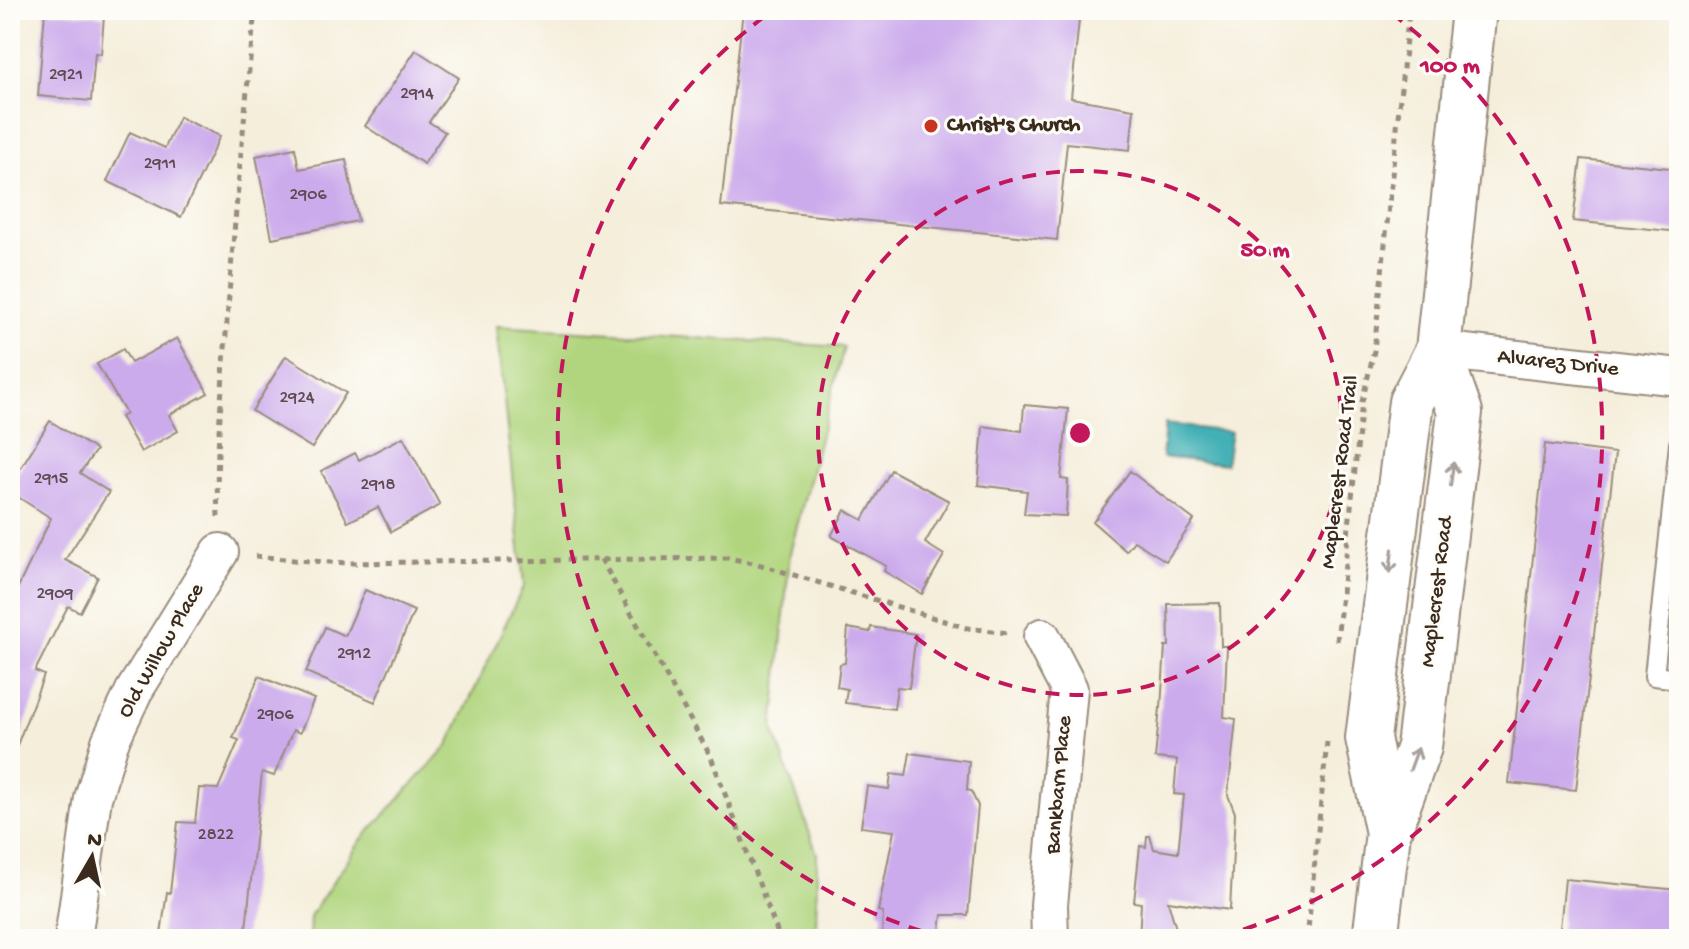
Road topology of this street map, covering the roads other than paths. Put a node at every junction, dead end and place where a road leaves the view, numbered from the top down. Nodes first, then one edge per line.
1 (1474, 10) edge
2 (1438, 350) junction
3 (1679, 377) edge
4 (1679, 444) edge
5 (220, 552) road end
6 (1042, 637) road end
7 (1679, 679) edge
8 (73, 939) edge
9 (1050, 939) edge
10 (1375, 939) edge

1 - 2 main road, Maplecrest Road
2 - 3 street, Alvarez Drive
2 - 10 main road, Maplecrest Road
4 - 7 lane
5 - 8 street, Old Willow Place
6 - 9 street, Bankbarn Place

